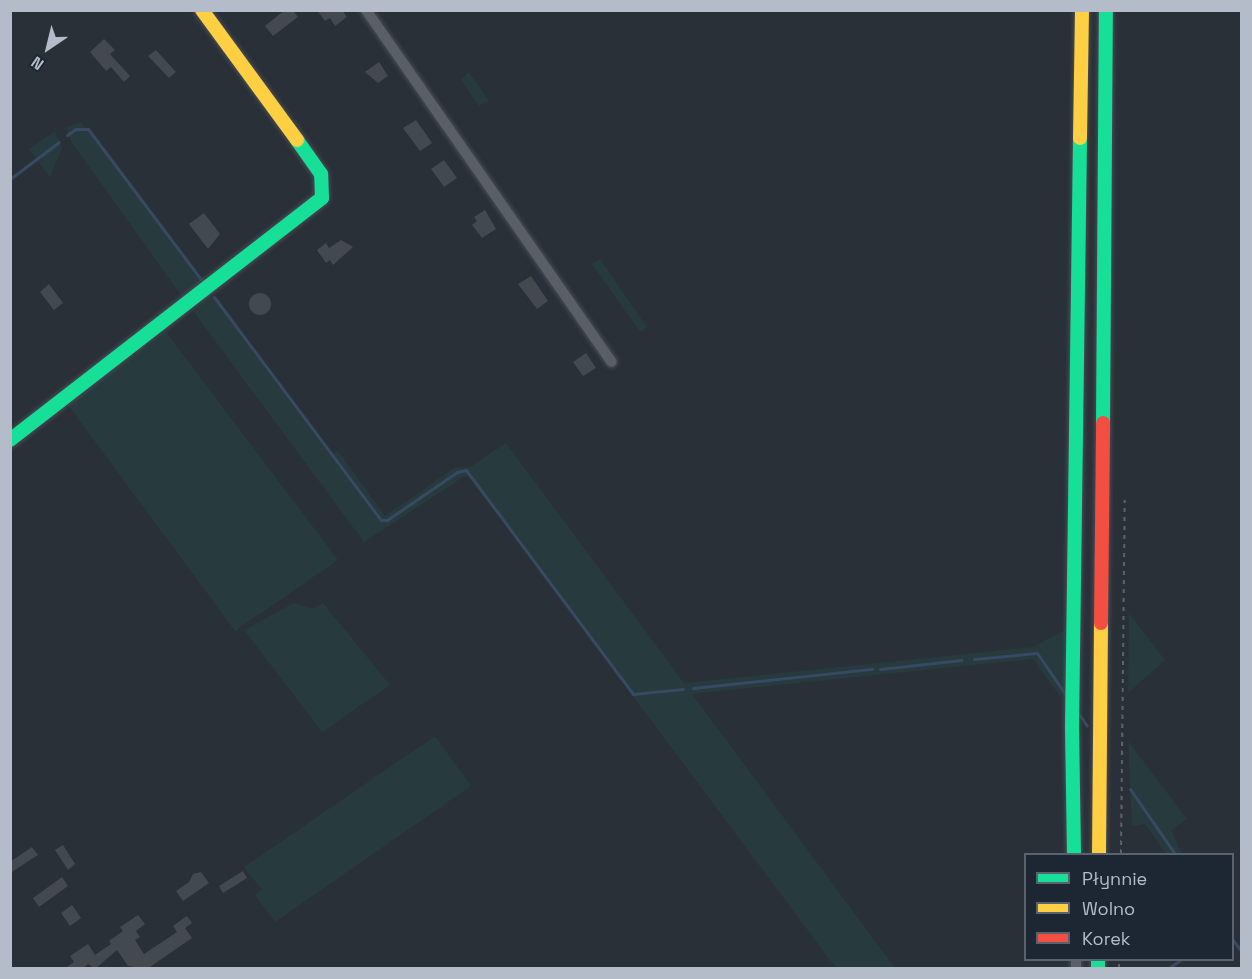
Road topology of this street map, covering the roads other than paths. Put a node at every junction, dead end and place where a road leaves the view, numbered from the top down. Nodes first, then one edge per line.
1 (202, 10) edge
2 (366, 10) edge
3 (1082, 10) edge
4 (1106, 10) edge
5 (612, 362) dead end
6 (10, 440) edge
7 (1074, 853) edge
8 (1099, 853) edge

1 - 6 street
2 - 5 street
3 - 7 street
4 - 8 street

